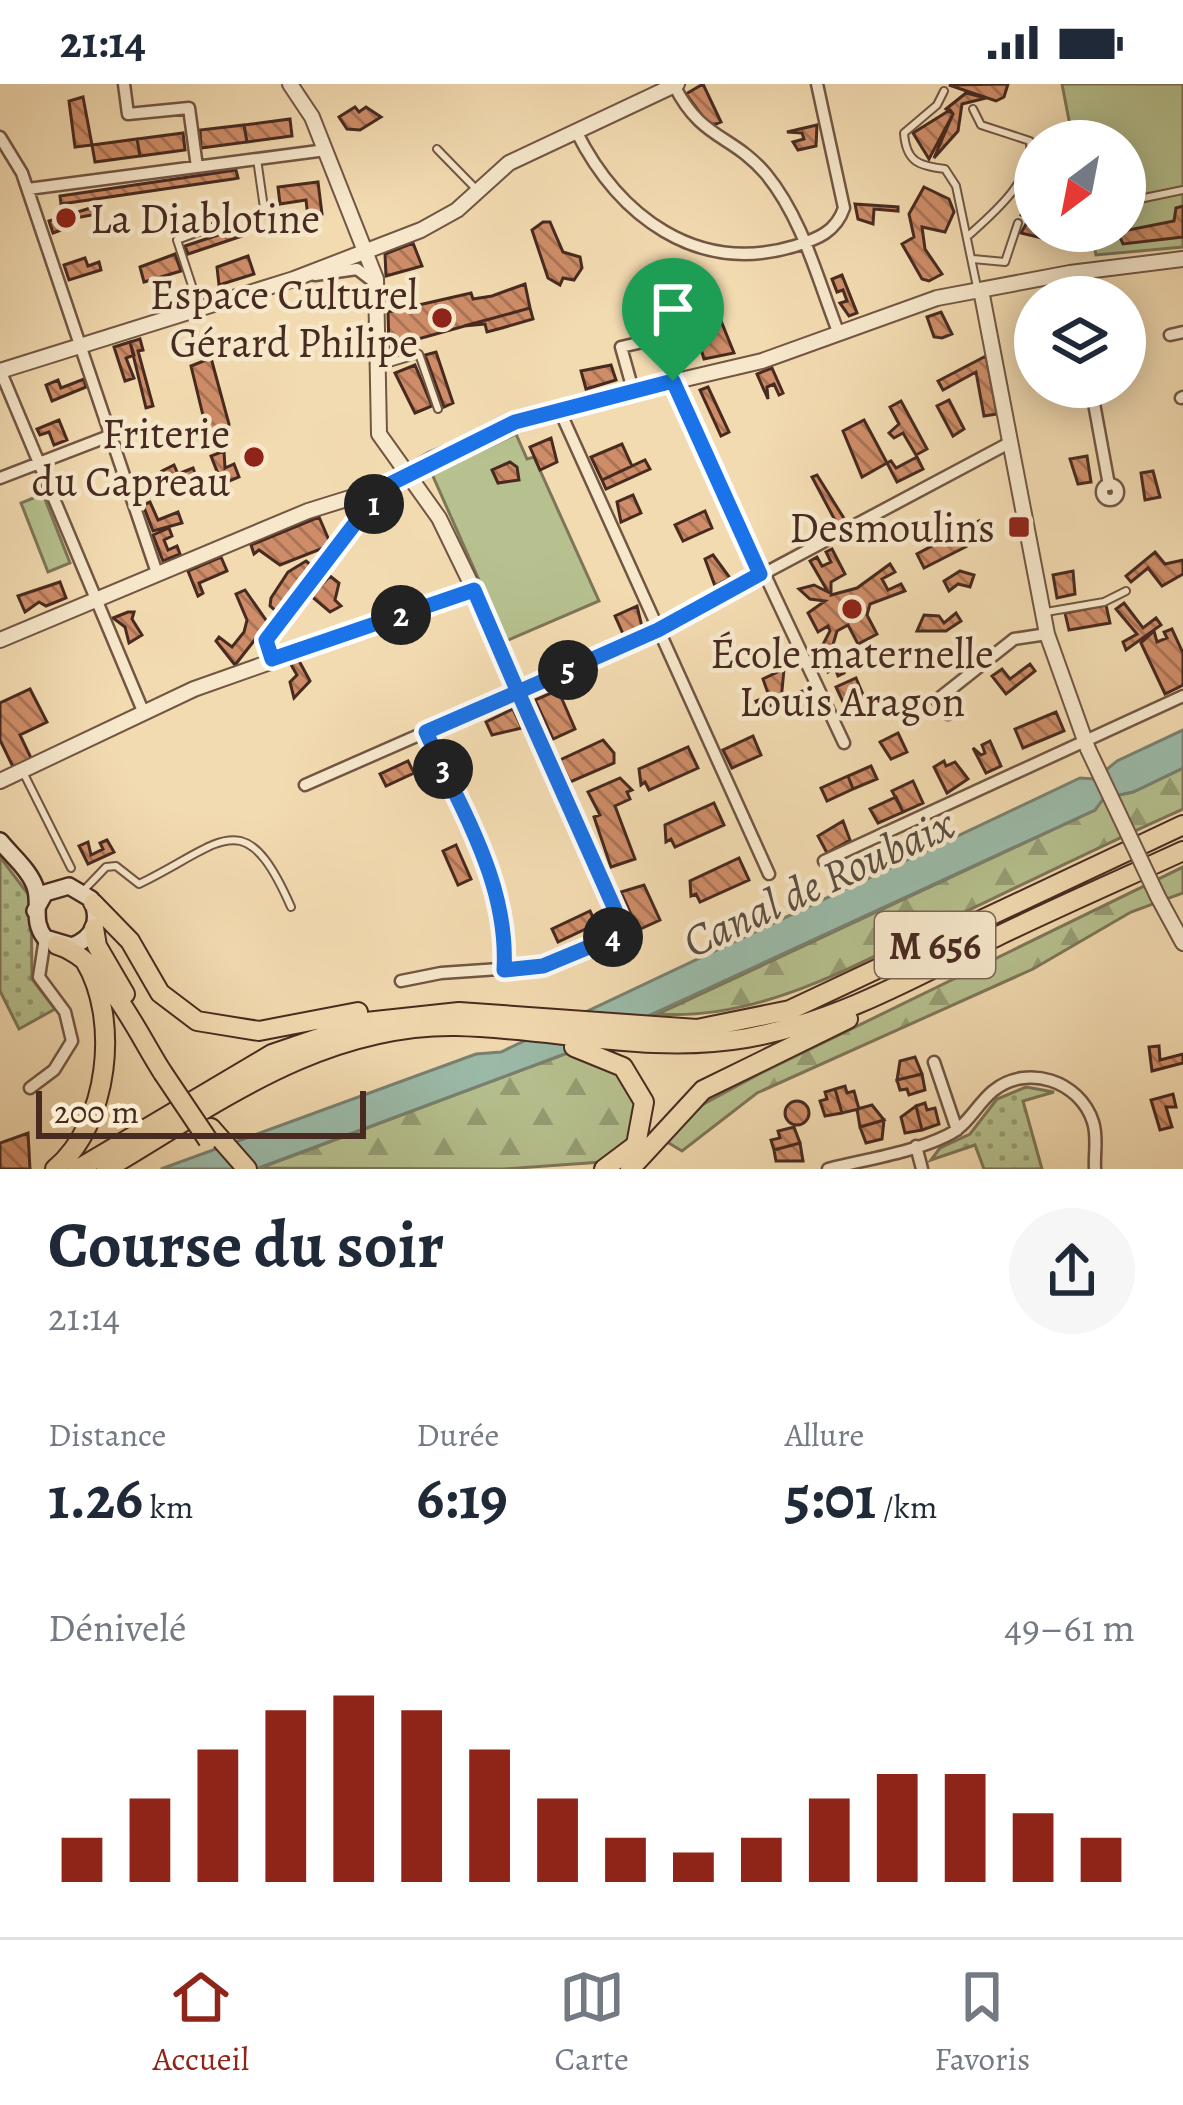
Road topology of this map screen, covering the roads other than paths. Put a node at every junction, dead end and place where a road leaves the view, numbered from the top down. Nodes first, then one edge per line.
1 (124, 84) edge
2 (290, 84) edge
3 (817, 84) edge
4 (676, 85) edge
5 (944, 91) dead end
6 (973, 109) dead end
7 (576, 131) junction
8 (0, 137) edge
9 (326, 149) junction
10 (437, 149) dead end
11 (257, 159) junction
12 (196, 167) junction
13 (28, 189) junction
14 (1183, 190) edge
15 (478, 191) junction
16 (1146, 198) edge
17 (265, 215) dead end
18 (230, 220) dead end
19 (969, 235) junction
20 (1014, 235) edge
21 (804, 243) junction
22 (368, 251) junction
23 (1183, 259) edge
24 (973, 260) junction
25 (1070, 272) junction
26 (1071, 276) edge
27 (294, 279) junction
28 (377, 287) junction
29 (980, 290) junction
30 (200, 309) junction
31 (677, 334) dead end
32 (839, 334) junction
33 (81, 347) junction
34 (378, 366) junction
35 (0, 370) edge
36 (673, 381) junction
37 (633, 390) junction
38 (558, 407) junction
39 (1095, 408) edge
40 (438, 409) dead end
41 (109, 436) junction
42 (1010, 442) junction
43 (41, 461) junction
44 (406, 473) junction
45 (0, 478) edge
46 (1109, 485) dead end
47 (382, 488) junction
48 (158, 573) junction
49 (762, 574) junction
50 (474, 590) junction
51 (1126, 591) dead end
52 (97, 599) junction
53 (1042, 613) junction
54 (658, 630) junction
55 (1046, 634) junction
56 (0, 640) edge
57 (272, 659) junction
58 (518, 692) junction
59 (1183, 697) edge
60 (143, 711) junction
61 (948, 714) dead end
62 (426, 732) junction
63 (844, 743) dead end
64 (1087, 745) junction
65 (22, 770) junction
66 (0, 781) edge
67 (305, 785) dead end
68 (1183, 825) edge
69 (0, 828) edge
70 (0, 841) edge
71 (1183, 851) edge
72 (824, 862) dead end
73 (71, 868) dead end
74 (769, 874) dead end
75 (82, 893) junction
76 (291, 907) dead end
77 (35, 911) junction
78 (1049, 914) junction
79 (94, 928) junction
80 (51, 942) junction
81 (1183, 943) edge
82 (85, 961) junction
83 (504, 970) junction
84 (401, 981) dead end
85 (484, 1008) junction
86 (372, 1035) junction
87 (934, 1062) dead end
88 (168, 1071) junction
89 (30, 1088) dead end
90 (958, 1130) junction
91 (916, 1146) junction
92 (55, 1169) edge
93 (78, 1169) edge
94 (106, 1169) edge
95 (233, 1169) edge
96 (247, 1169) edge
97 (604, 1169) edge
98 (630, 1169) edge
99 (828, 1169) edge
100 (922, 1169) edge
101 (1095, 1169) edge

1 - 12 street
2 - 9 street
3 - 21 street
4 - 7 street
4 - 21 street
5 - 19 lane
6 - 19 lane
7 - 15 street
7 - 21 street
8 - 13 street
9 - 11 street
9 - 22 street
10 - 15 lane
11 - 12 street
11 - 17 lane
12 - 13 street
13 - 33 street
14 - 16 lane
15 - 22 street
18 - 30 lane
19 - 24 lane
20 - 24 lane
21 - 32 street
22 - 27 street
22 - 28 street
23 - 25 street
24 - 29 lane
25 - 26 street
25 - 29 street
27 - 28 street
27 - 30 street
28 - 34 street
29 - 32 street
29 - 42 street
30 - 33 street
31 - 37 street
32 - 36 street
33 - 35 street
33 - 41 street
34 - 40 lane
34 - 44 street
35 - 43 street
36 - 37 street
36 - 49 street
37 - 38 street
38 - 44 street
38 - 54 street
39 - 46 street
41 - 43 street
41 - 48 street
42 - 49 street
42 - 53 street
43 - 45 street
43 - 52 street
44 - 47 street
44 - 50 street
47 - 48 street
47 - 57 street
48 - 52 street
49 - 54 street
49 - 63 street
50 - 57 street
50 - 58 street
51 - 53 lane
52 - 56 street
52 - 60 street
53 - 55 street
54 - 58 street
54 - 74 street
55 - 61 street
55 - 64 street
57 - 60 street
58 - 62 street
58 - 83 street
59 - 64 street
60 - 65 street
62 - 67 street
62 - 83 street
64 - 72 street
64 - 81 street, bridge
65 - 66 street
65 - 73 lane
68 - 85 highway, M 656
69 - 75 main road
70 - 77 main road
71 - 78 highway, M 656
75 - 76 lane
75 - 77 main road
75 - 79 main road
75 - 85 highway
77 - 80 main road
78 - 86 highway, M 656
78 - 98 highway
79 - 80 main road
79 - 88 highway
80 - 82 highway
80 - 89 street
82 - 88 highway
82 - 92 highway
83 - 84 street
85 - 93 highway
86 - 94 highway, M 656
86 - 97 highway
87 - 90 street
88 - 95 highway, bridge
88 - 96 highway
90 - 91 street
90 - 101 street
91 - 99 street
91 - 100 street

